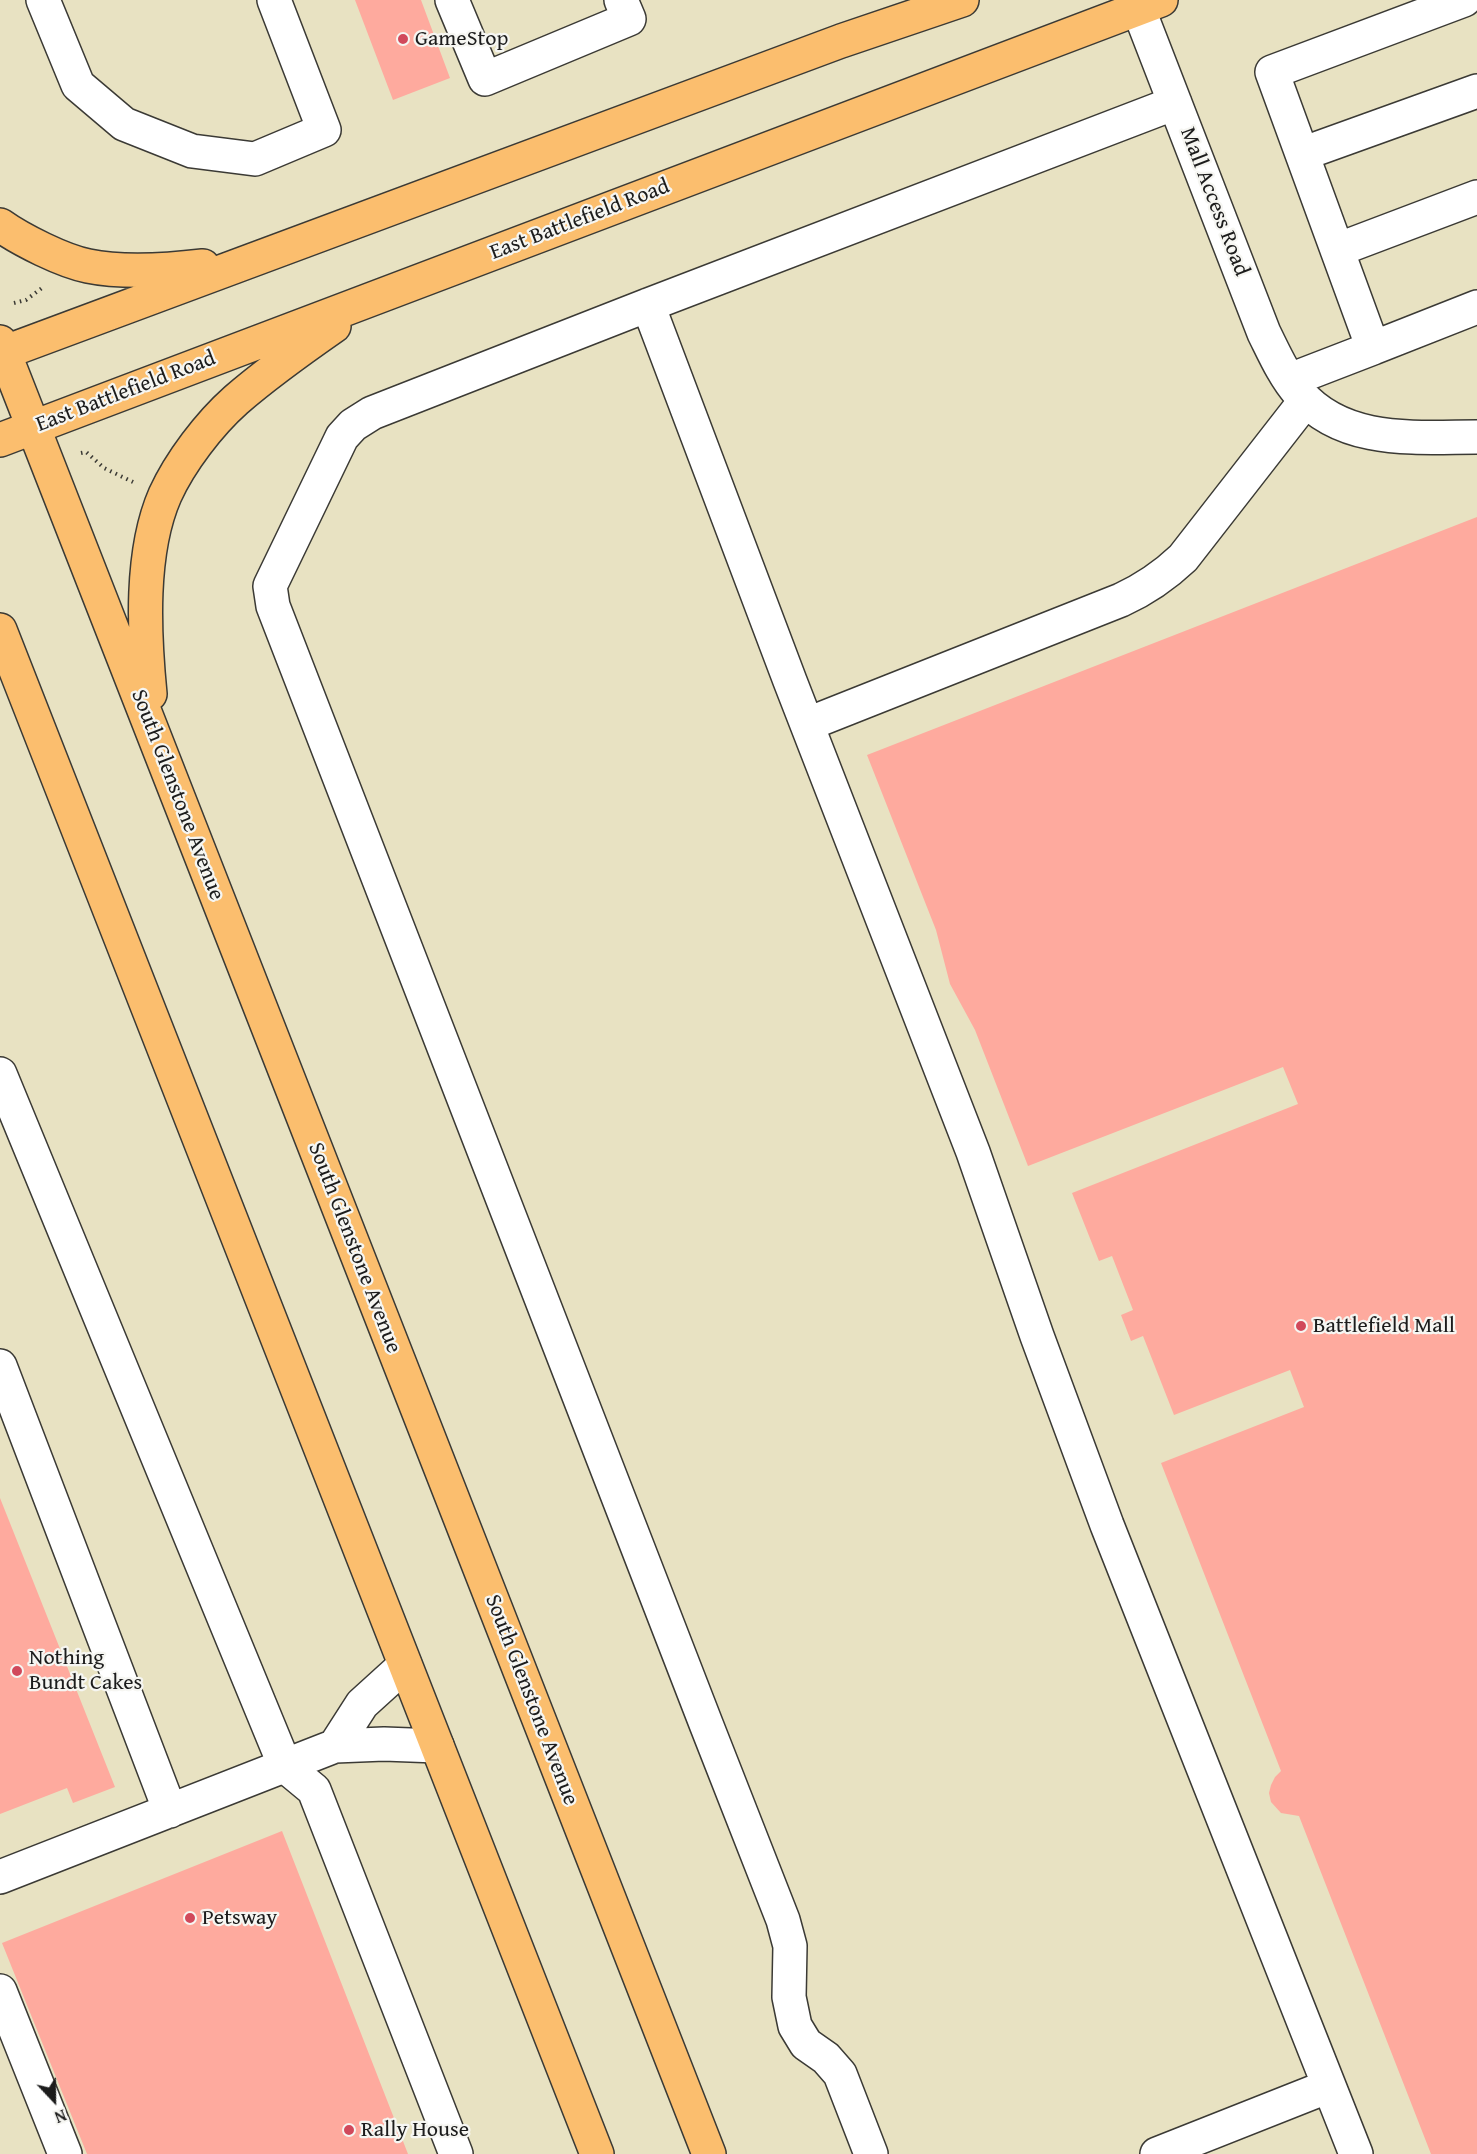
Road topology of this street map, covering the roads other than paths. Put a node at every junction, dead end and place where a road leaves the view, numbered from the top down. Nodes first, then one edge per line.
1 (43, 0) edge
2 (274, 0) edge
3 (452, 0) edge
4 (621, 0) edge
5 (962, 0) edge
6 (1464, 0) edge
7 (1145, 3) edge
8 (1477, 91) edge
9 (1175, 103) junction
10 (1302, 154) junction
11 (1477, 197) edge
12 (0, 225) edge
13 (1337, 250) junction
14 (247, 261) junction
15 (372, 299) junction
16 (648, 305) junction
17 (1477, 308) edge
18 (1373, 348) junction
19 (1, 349) edge
20 (1298, 391) junction
21 (34, 427) junction
22 (1477, 437) edge
23 (0, 440) edge
24 (2, 640) edge
25 (808, 724) junction
26 (154, 734) junction
27 (0, 1074) edge
28 (0, 1366) edge
29 (405, 1665) junction
30 (335, 1746) junction
31 (437, 1746) junction
32 (285, 1766) junction
33 (170, 1811) junction
34 (0, 1877) edge
35 (0, 1991) edge
36 (1329, 2086) junction
37 (596, 2152) edge
38 (65, 2154) edge
39 (456, 2154) edge
40 (709, 2154) edge
41 (871, 2154) edge
42 (1157, 2154) edge
43 (1355, 2154) edge

1 - 2 street
3 - 4 street
5 - 14 main road
6 - 10 street
7 - 9 street, Mall Access Road
7 - 15 main road, East Battlefield Road
8 - 10 street
9 - 16 street
9 - 20 street, Mall Access Road
10 - 13 street
11 - 13 street
12 - 14 main road
13 - 18 street
14 - 19 main road
15 - 21 main road, East Battlefield Road
15 - 26 main road
16 - 25 street
16 - 41 street
17 - 18 street
18 - 20 street
19 - 21 main road, South Glenstone Avenue
20 - 22 street
20 - 25 street
21 - 23 main road, East Battlefield Road
21 - 26 main road, South Glenstone Avenue
24 - 29 main road
25 - 36 street
26 - 40 main road, South Glenstone Avenue
27 - 32 street
28 - 33 street
29 - 30 street
29 - 31 main road
30 - 31 street
30 - 32 street
31 - 37 main road
32 - 33 street
32 - 39 street
33 - 34 street
35 - 38 street
36 - 42 street
36 - 43 street

